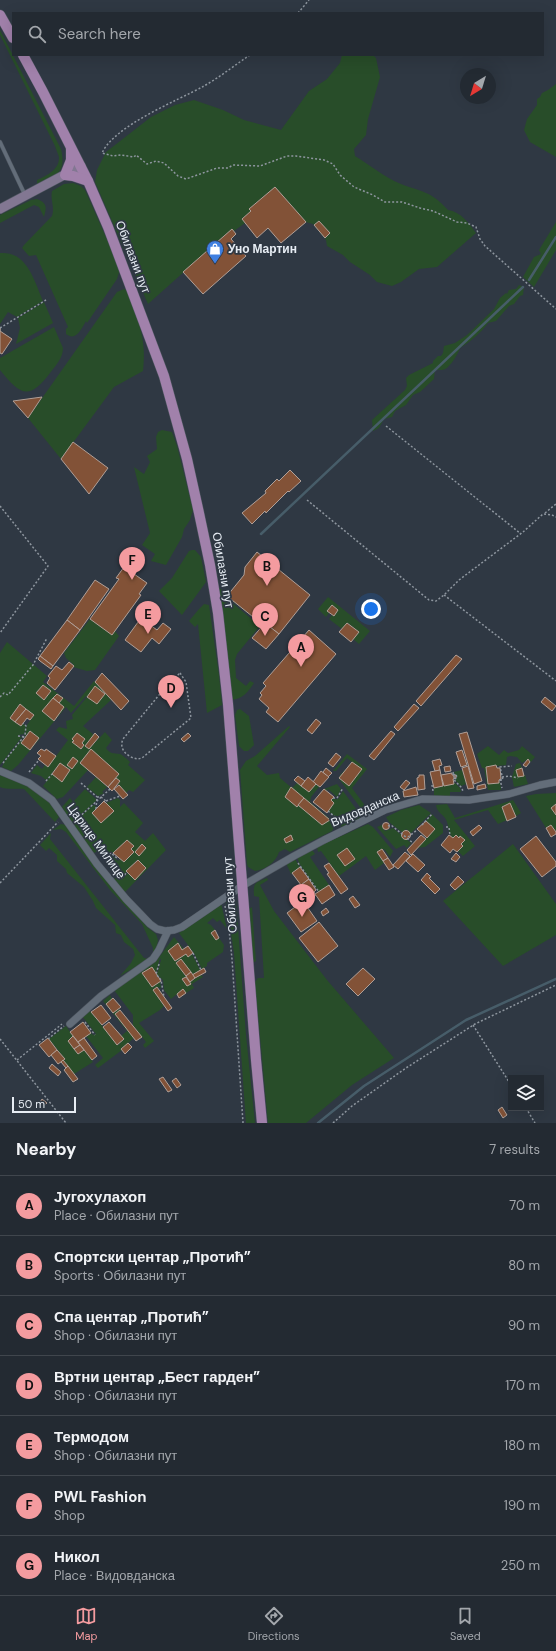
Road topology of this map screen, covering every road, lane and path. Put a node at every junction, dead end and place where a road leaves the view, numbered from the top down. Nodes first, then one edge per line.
1 (309, 0) edge
2 (299, 12) edge
3 (0, 15) edge
4 (12, 36) edge
5 (23, 56) edge
6 (249, 56) edge
7 (0, 142) edge
8 (71, 146) junction
9 (81, 166) junction
10 (65, 175) junction
11 (88, 181) junction
12 (26, 196) junction
13 (0, 210) edge
14 (46, 300) dead end
15 (556, 310) edge
16 (0, 328) edge
17 (386, 426) dead end
18 (307, 500) dead end
19 (556, 504) edge
20 (0, 506) edge
21 (543, 514) junction
22 (556, 517) edge
23 (521, 534) junction
24 (444, 595) junction
25 (1, 630) edge
26 (0, 633) edge
27 (48, 638) dead end
28 (556, 681) edge
29 (0, 697) edge
30 (191, 718) joint
31 (23, 723) dead end
32 (18, 736) dead end
33 (24, 737) junction
34 (5, 759) dead end
35 (39, 760) dead end
36 (512, 766) dead end
37 (0, 771) edge
38 (29, 772) dead end
39 (52, 774) dead end
40 (453, 774) dead end
41 (502, 777) junction
42 (518, 778) dead end
43 (46, 781) dead end
44 (556, 782) edge
45 (81, 783) dead end
46 (432, 785) dead end
47 (343, 788) dead end
48 (110, 789) dead end
49 (502, 790) dead end
50 (463, 792) dead end
51 (433, 793) dead end
52 (120, 796) dead end
53 (101, 797) junction
54 (97, 798) junction
55 (333, 798) dead end
56 (96, 801) junction
57 (92, 805) junction
58 (96, 805) junction
59 (96, 809) dead end
60 (328, 811) dead end
61 (432, 814) dead end
62 (64, 817) junction
63 (78, 818) dead end
64 (340, 821) dead end
65 (422, 825) dead end
66 (388, 826) dead end
67 (446, 827) dead end
68 (417, 830) dead end
69 (450, 836) dead end
70 (407, 838) junction
71 (413, 843) dead end
72 (107, 858) dead end
73 (118, 859) dead end
74 (298, 863) dead end
75 (127, 872) dead end
76 (122, 878) dead end
77 (0, 883) edge
78 (242, 886) junction
79 (319, 892) dead end
80 (223, 899) junction
81 (168, 931) junction
82 (193, 953) dead end
83 (160, 961) dead end
84 (201, 970) dead end
85 (556, 985) edge
86 (164, 997) dead end
87 (81, 1017) dead end
88 (67, 1025) junction
89 (473, 1025) junction
90 (94, 1035) dead end
91 (0, 1039) edge
92 (48, 1039) dead end
93 (17, 1060) junction
94 (508, 1080) edge
95 (528, 1111) edge
96 (66, 1123) edge
97 (243, 1123) edge
98 (262, 1123) edge
99 (334, 1123) edge
100 (535, 1123) edge

1 - 2 path
3 - 4 main road
5 - 8 main road, Обилазни пут
6 - 15 path
7 - 12 lane
8 - 9 main road, Обилазни пут
8 - 10 main road
9 - 10 street
9 - 11 main road, Обилазни пут
10 - 11 main road
10 - 12 street
11 - 78 main road, Обилазни пут
12 - 13 street
14 - 16 path
17 - 23 path
18 - 24 path
19 - 21 path
20 - 25 path
21 - 22 path
21 - 23 path
23 - 24 path
24 - 28 path
25 - 26 path
27 - 29 path
30 - 30 path
31 - 33 path
32 - 33 path
33 - 34 path
35 - 38 path
36 - 41 path
37 - 62 street, Царице Милице
39 - 43 path
40 - 50 path
41 - 42 path
41 - 49 path
44 - 78 street, Видовданска
45 - 54 path
46 - 51 path
47 - 55 path
48 - 53 path
52 - 53 path
53 - 54 path
53 - 56 path
54 - 56 path
56 - 57 path
56 - 58 path
57 - 58 path
57 - 63 path
58 - 59 path
60 - 64 path
61 - 65 path
62 - 77 path
62 - 81 street, Царице Милице
66 - 70 path
67 - 69 path
68 - 70 path
70 - 71 path
72 - 73 path
74 - 79 path
75 - 76 path
78 - 80 street
78 - 98 main road, Обилазни пут
80 - 81 street
80 - 97 path
81 - 88 street
82 - 84 path
83 - 86 path
85 - 89 path
87 - 90 path
88 - 92 path
88 - 93 path
89 - 94 path
89 - 99 path
91 - 93 path
93 - 96 path
95 - 100 path

